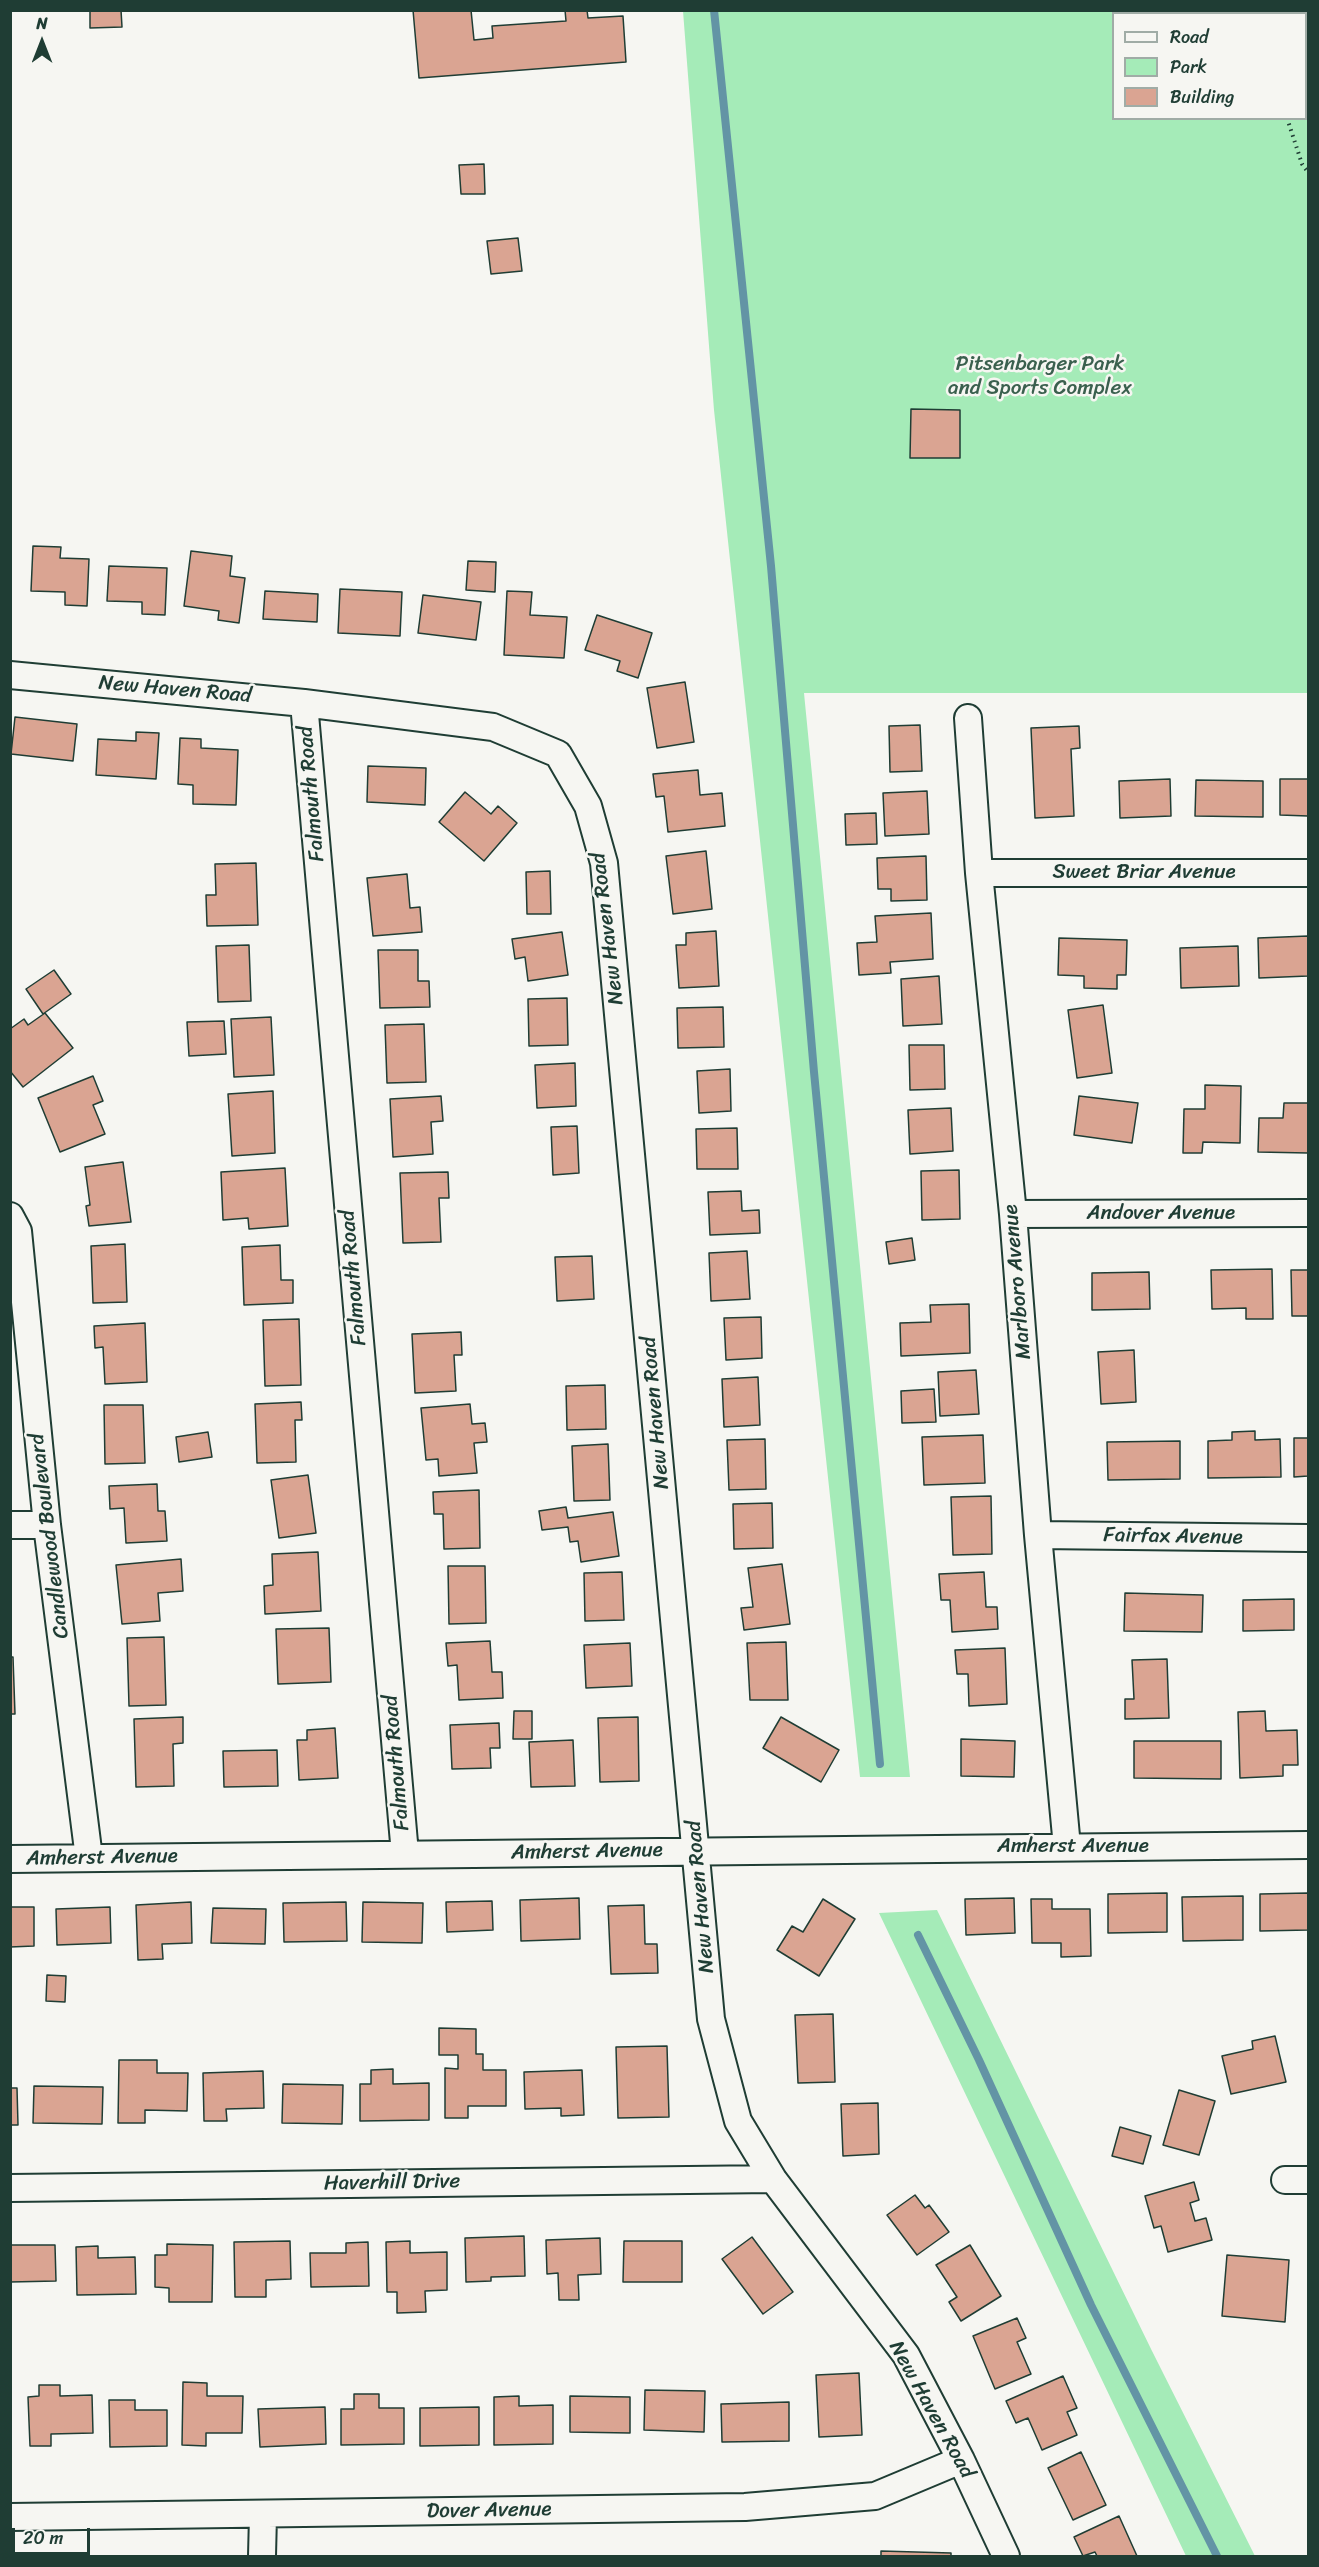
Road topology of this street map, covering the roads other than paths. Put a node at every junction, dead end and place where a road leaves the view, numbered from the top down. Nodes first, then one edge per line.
1 (10, 675) edge
2 (304, 703) junction
3 (968, 718) dead end
4 (979, 873) junction
5 (1308, 873) edge
6 (1308, 1213) edge
7 (1013, 1214) junction
8 (10, 1216) edge
9 (10, 1525) edge
10 (47, 1525) junction
11 (1038, 1535) junction
12 (1308, 1538) edge
13 (1308, 1845) edge
14 (1067, 1847) junction
15 (697, 1850) junction
16 (405, 1854) junction
17 (10, 1858) edge
18 (89, 1858) junction
19 (773, 2179) junction
20 (10, 2188) edge
21 (960, 2460) junction
22 (263, 2515) junction
23 (10, 2517) edge
24 (262, 2556) edge
25 (1006, 2556) edge

1 - 2 street, New Haven Road
2 - 15 street, New Haven Road
2 - 16 street, Falmouth Road
3 - 4 street, Marlboro Avenue
4 - 5 street, Sweet Briar Avenue
4 - 7 street, Marlboro Avenue
6 - 7 street, Andover Avenue
7 - 11 street, Marlboro Avenue
8 - 10 street, Candlewood Boulevard
9 - 10 street
10 - 18 street, Candlewood Boulevard
11 - 12 street, Fairfax Avenue
11 - 14 street, Marlboro Avenue
13 - 14 street, Amherst Avenue
14 - 15 street, Amherst Avenue
15 - 16 street, Amherst Avenue
15 - 19 street, New Haven Road
16 - 18 street, Amherst Avenue
17 - 18 street, Amherst Avenue
19 - 20 street, Haverhill Drive
19 - 21 street, New Haven Road
21 - 22 street, Dover Avenue
21 - 25 street, New Haven Road
22 - 23 street, Dover Avenue
22 - 24 street

